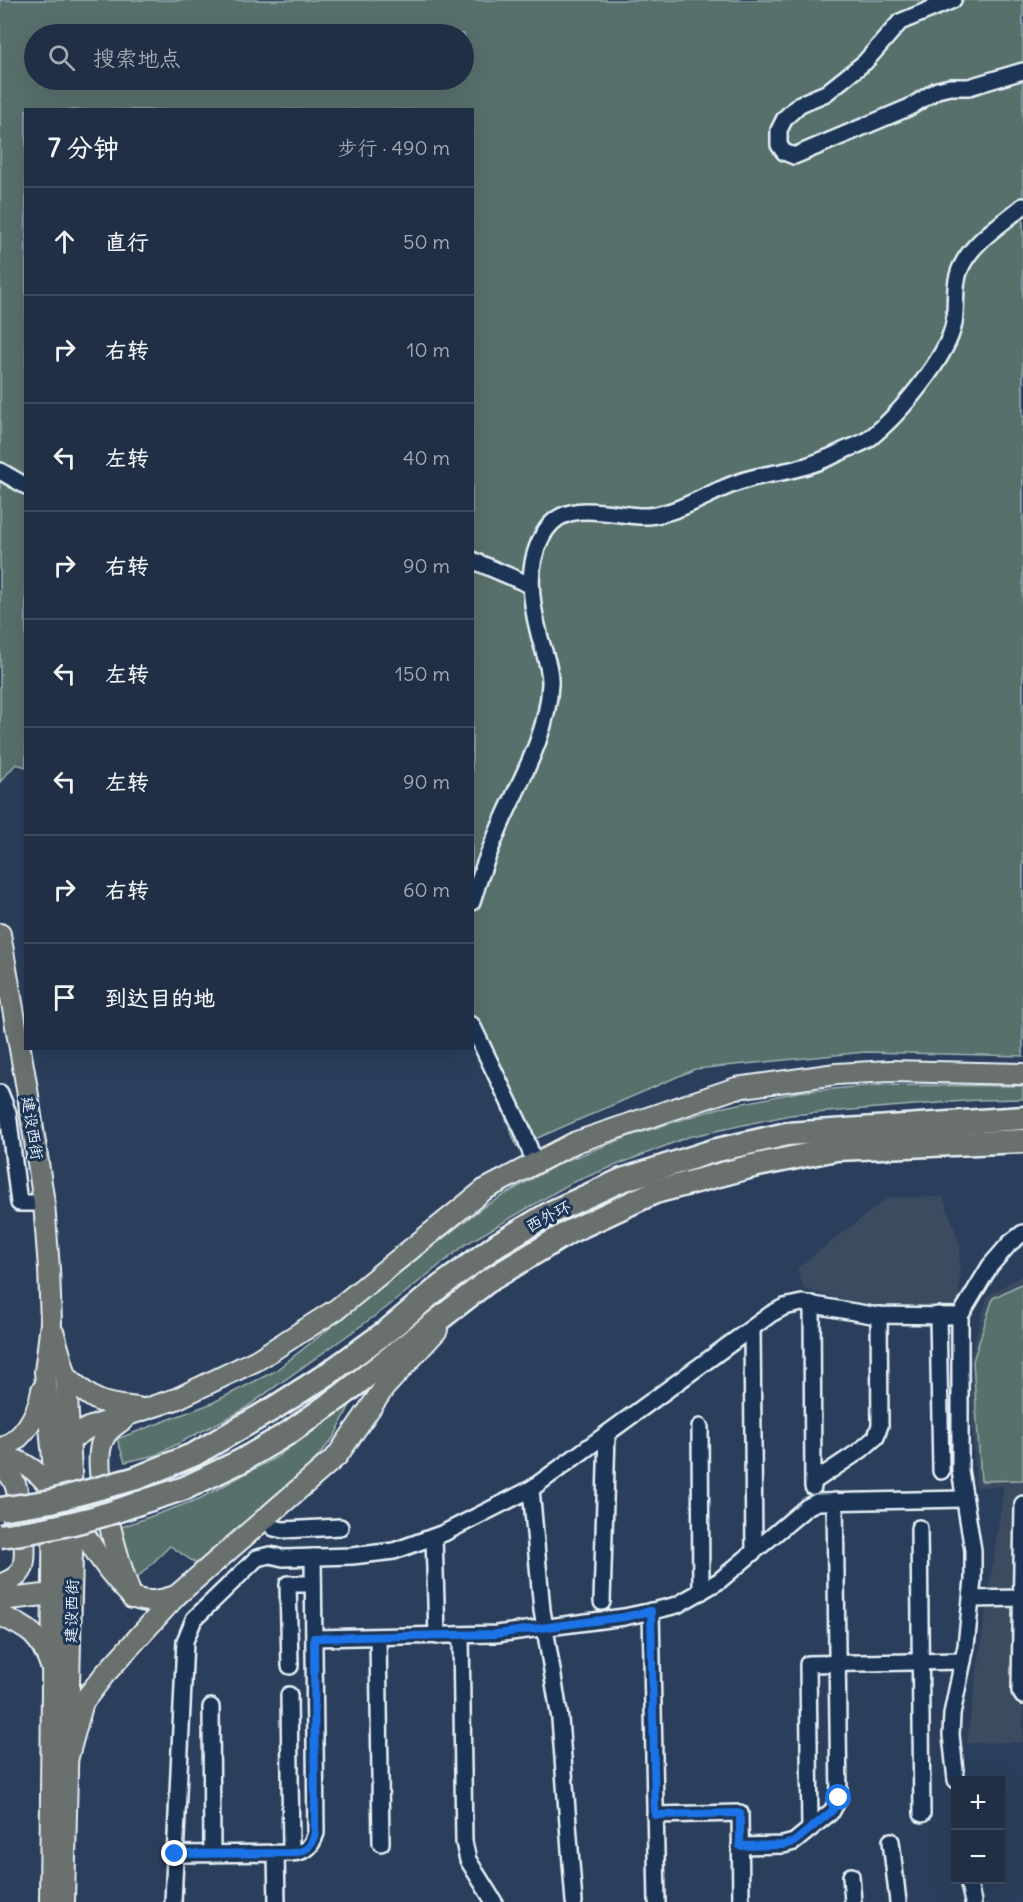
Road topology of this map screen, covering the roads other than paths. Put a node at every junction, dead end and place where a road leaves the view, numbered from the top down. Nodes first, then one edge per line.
1 (953, 0) edge
2 (1023, 71) edge
3 (1023, 206) edge
4 (0, 471) edge
5 (24, 485) edge
6 (474, 561) edge
7 (530, 585) junction
8 (474, 896) edge
9 (0, 934) edge
10 (474, 1029) edge
11 (1023, 1074) edge
12 (0, 1093) edge
13 (1023, 1118) edge
14 (1023, 1141) edge
15 (534, 1164) junction
16 (44, 1203) junction
17 (1023, 1233) edge
18 (499, 1274) junction
19 (812, 1304) junction
20 (879, 1315) junction
21 (938, 1315) junction
22 (960, 1316) junction
23 (51, 1323) junction
24 (752, 1329) junction
25 (45, 1372) junction
26 (66, 1376) junction
27 (150, 1409) junction
28 (128, 1416) junction
29 (700, 1427) dead end
30 (607, 1434) junction
31 (70, 1440) junction
32 (0, 1449) edge
33 (0, 1457) edge
34 (0, 1465) edge
35 (941, 1471) dead end
36 (54, 1480) junction
37 (813, 1482) junction
38 (531, 1489) junction
39 (964, 1499) junction
40 (835, 1501) junction
41 (813, 1504) junction
42 (1023, 1504) edge
43 (0, 1509) edge
44 (73, 1511) junction
45 (266, 1520) junction
46 (340, 1527) dead end
47 (919, 1528) dead end
48 (0, 1536) edge
49 (434, 1537) junction
50 (754, 1551) junction
51 (73, 1552) junction
52 (313, 1557) junction
53 (313, 1584) junction
54 (0, 1586) edge
55 (701, 1592) junction
56 (53, 1594) junction
57 (176, 1596) junction
58 (132, 1598) junction
59 (1021, 1598) junction
60 (972, 1599) junction
61 (0, 1600) edge
62 (602, 1602) dead end
63 (651, 1611) junction
64 (0, 1615) edge
65 (545, 1627) junction
66 (461, 1635) junction
67 (437, 1636) junction
68 (378, 1637) junction
69 (314, 1638) junction
70 (963, 1661) junction
71 (920, 1662) junction
72 (838, 1663) junction
73 (290, 1666) dead end
74 (53, 1672) junction
75 (289, 1695) dead end
76 (1023, 1696) edge
77 (211, 1707) dead end
78 (67, 1760) junction
79 (956, 1776) edge
80 (922, 1814) dead end
81 (655, 1815) junction
82 (810, 1829) junction
83 (891, 1842) dead end
84 (381, 1843) dead end
85 (740, 1846) junction
86 (284, 1853) junction
87 (175, 1854) junction
88 (212, 1854) junction
89 (851, 1876) dead end
90 (969, 1884) edge
91 (50, 1902) edge
92 (64, 1902) edge
93 (173, 1902) edge
94 (277, 1902) edge
95 (494, 1902) edge
96 (574, 1902) edge
97 (657, 1902) edge
98 (741, 1902) edge
99 (853, 1902) edge
100 (898, 1902) edge
101 (973, 1902) edge

1 - 2 street
3 - 7 street
4 - 5 street
6 - 7 street
7 - 8 street
9 - 16 main road, 建设西街
10 - 15 street
11 - 15 main road
12 - 16 street
13 - 43 highway, 西外环, bridge
14 - 18 highway, 西外环
15 - 27 main road
16 - 23 main road, 建设西街
17 - 22 street
18 - 45 main road
18 - 48 highway, 西外环, bridge
19 - 20 street
19 - 24 street
19 - 37 street
20 - 21 street
20 - 37 street
21 - 22 street
21 - 35 street
22 - 39 street
23 - 25 main road, 建设西街
23 - 26 main road, 建设西街
24 - 30 street
24 - 50 street
25 - 32 main road
25 - 36 main road, 建设西街
26 - 27 main road
26 - 31 main road, 建设西街
27 - 28 main road
28 - 31 main road
28 - 58 main road
29 - 55 street
30 - 38 street
30 - 62 street
31 - 36 main road
31 - 44 main road, 建设西街
33 - 36 main road
34 - 54 main road
36 - 44 main road
36 - 51 main road
36 - 56 main road, 建设西街
37 - 41 street
38 - 49 street
38 - 65 street
39 - 40 street
39 - 60 street
40 - 41 street
40 - 72 street
41 - 50 street
42 - 59 street
44 - 51 main road, 建设西街
44 - 58 main road
45 - 46 street
45 - 57 main road
47 - 71 street
49 - 52 street
49 - 67 street
50 - 55 street
51 - 56 main road
51 - 78 main road, 建设西街
52 - 53 street
52 - 87 street
53 - 69 street
53 - 73 street
55 - 63 street
56 - 61 main road
56 - 74 main road, 建设西街
57 - 58 main road
57 - 78 main road
59 - 60 street
59 - 76 street
60 - 70 street
63 - 65 street
63 - 81 street
64 - 74 main road
65 - 66 street
65 - 96 street
66 - 67 street
66 - 95 street
67 - 68 street
68 - 69 street
68 - 84 street
69 - 86 street
70 - 71 street
70 - 79 street
71 - 72 street
71 - 80 street
72 - 82 street
72 - 82 street
74 - 91 main road, 建设西街
75 - 86 street
77 - 88 street
78 - 92 main road, 建设西街
81 - 85 street
81 - 97 street
82 - 85 street
83 - 100 street
85 - 98 street
86 - 88 street
86 - 94 street
87 - 88 street
87 - 93 street
89 - 99 street
90 - 101 street

